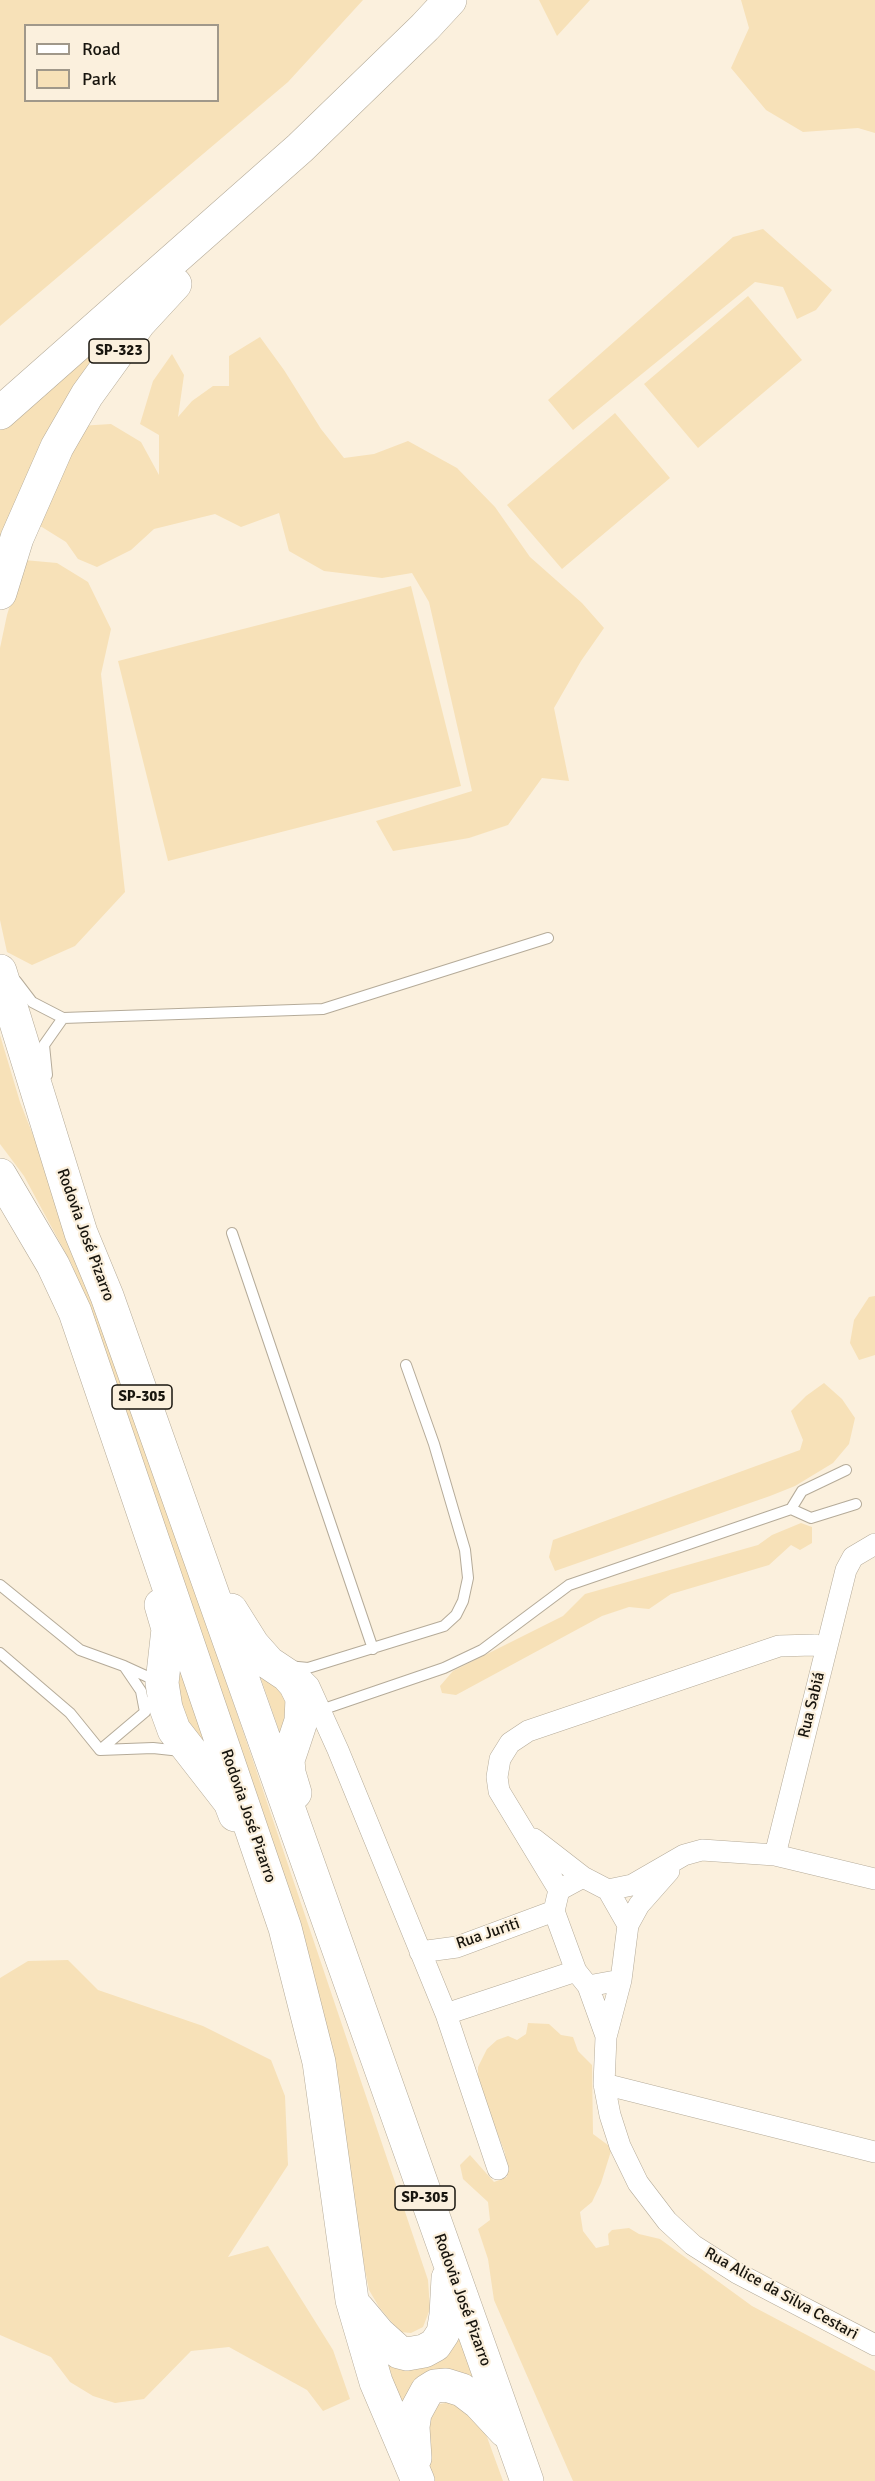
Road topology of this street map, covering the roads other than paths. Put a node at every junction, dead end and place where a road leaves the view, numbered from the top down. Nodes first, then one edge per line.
1 (450, 0) edge
2 (300, 148) junction
3 (0, 414) edge
4 (0, 593) edge
5 (548, 938) dead end
6 (0, 961) edge
7 (0, 971) edge
8 (0, 1007) edge
9 (63, 1018) junction
10 (42, 1105) junction
11 (51, 1136) junction
12 (0, 1174) edge
13 (232, 1233) dead end
14 (406, 1365) dead end
15 (846, 1470) dead end
16 (856, 1504) dead end
17 (791, 1509) junction
18 (144, 1516) junction
19 (190, 1532) junction
20 (875, 1544) edge
21 (0, 1585) edge
22 (826, 1647) junction
23 (373, 1649) junction
24 (0, 1653) edge
25 (269, 1663) junction
26 (124, 1666) junction
27 (309, 1677) junction
28 (162, 1683) junction
29 (145, 1712) junction
30 (311, 1716) junction
31 (100, 1750) junction
32 (189, 1752) junction
33 (524, 1832) junction
34 (684, 1855) junction
35 (775, 1855) junction
36 (583, 1877) junction
37 (875, 1879) edge
38 (559, 1890) junction
39 (608, 1890) junction
40 (554, 1911) junction
41 (326, 1914) junction
42 (628, 1925) junction
43 (285, 1928) junction
44 (420, 1952) junction
45 (582, 1978) junction
46 (621, 1980) junction
47 (446, 2014) junction
48 (606, 2037) junction
49 (604, 2084) junction
50 (875, 2152) edge
51 (498, 2169) dead end
52 (448, 2263) junction
53 (352, 2300) junction
54 (875, 2345) edge
55 (512, 2439) junction
56 (417, 2480) edge
57 (527, 2481) edge

1 - 2 main road, SP-323
2 - 3 main road, SP-323
2 - 4 main road, SP-323
5 - 9 lane
6 - 9 lane
7 - 10 main road, Rodovia José Pizarro / SP-305
8 - 10 main road
9 - 11 lane
10 - 11 main road, Rodovia José Pizarro / SP-305
11 - 19 main road, Rodovia José Pizarro / SP-305
12 - 18 main road, Rodovia José Pizarro
13 - 23 lane
14 - 23 lane
15 - 17 lane
16 - 17 lane
17 - 30 lane
18 - 28 main road
18 - 43 main road, Rodovia José Pizarro
19 - 25 main road
19 - 41 main road
20 - 22 street, Rua Sabiá
21 - 26 lane
22 - 33 street
22 - 35 street, Rua Sabiá
23 - 27 lane
24 - 31 lane
25 - 27 street
25 - 30 main road
26 - 28 lane
26 - 29 lane
27 - 30 street
28 - 29 lane
28 - 32 main road
29 - 31 lane
30 - 41 main road
30 - 44 street
31 - 32 lane
32 - 43 main road
33 - 36 street
33 - 38 street
34 - 35 street
34 - 39 street
34 - 42 street
35 - 37 street
36 - 38 street
36 - 39 street
38 - 40 street
39 - 42 street
40 - 44 street, Rua Juriti
40 - 45 street
41 - 52 main road, Rodovia José Pizarro / SP-305
42 - 46 street, Rua Alice da Silva Cestari
43 - 53 main road, Rodovia José Pizarro
44 - 47 street
45 - 46 street
45 - 47 street
45 - 48 street
46 - 48 street, Rua Alice da Silva Cestari
47 - 51 street
48 - 49 street, Rua Alice da Silva Cestari
49 - 50 street
49 - 54 street, Rua Alice da Silva Cestari
52 - 53 main road
52 - 55 main road, Rodovia José Pizarro / SP-305
53 - 56 main road, Rodovia José Pizarro
55 - 56 main road
55 - 57 main road, Rodovia José Pizarro / SP-305

